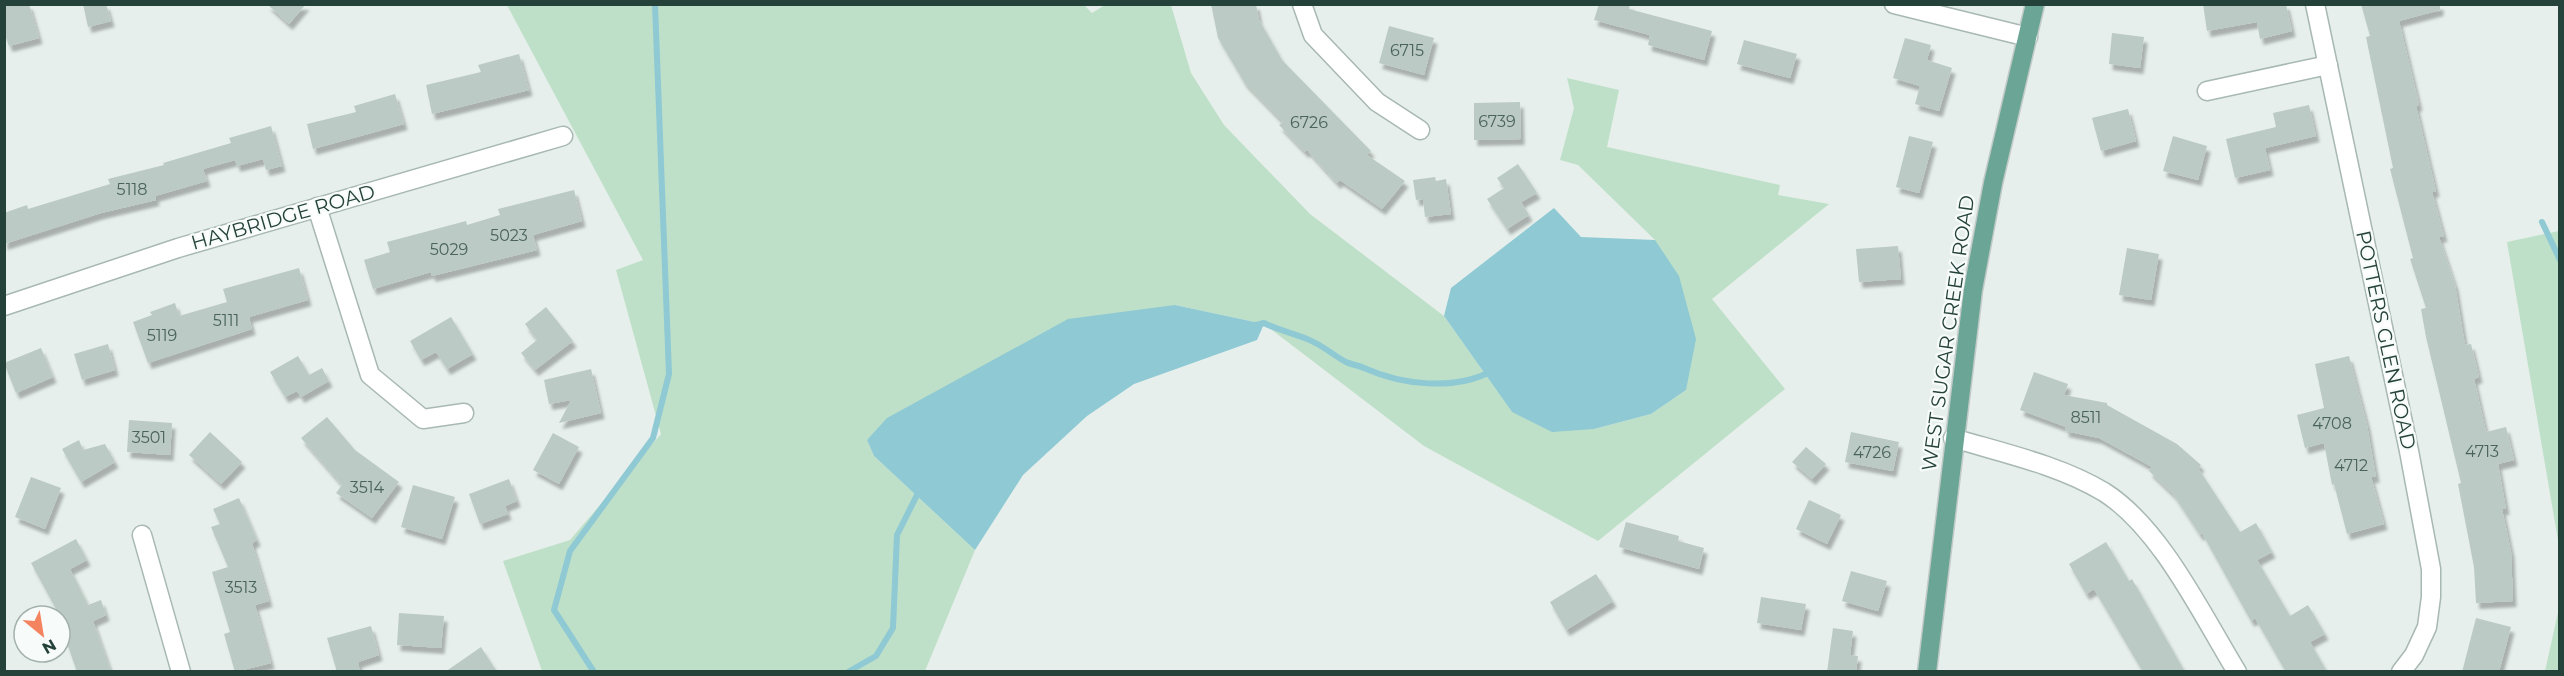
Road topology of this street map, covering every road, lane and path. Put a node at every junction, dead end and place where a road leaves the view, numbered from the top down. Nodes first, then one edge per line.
1 (1302, 4) edge
2 (1894, 4) edge
3 (2035, 4) edge
4 (2315, 4) edge
5 (2028, 37) junction
6 (2328, 65) junction
7 (2207, 91) dead end
8 (1420, 130) dead end
9 (563, 136) dead end
10 (317, 207) junction
11 (4, 306) edge
12 (464, 413) dead end
13 (1953, 438) junction
14 (142, 535) dead end
15 (181, 672) edge
16 (1927, 672) edge
17 (2237, 672) edge
18 (2401, 672) edge

1 - 8 street
2 - 5 street
3 - 5 main road, WEST SUGAR CREEK ROAD
4 - 6 street, POTTERS GLEN ROAD
5 - 13 main road, WEST SUGAR CREEK ROAD
6 - 7 street
6 - 18 street, POTTERS GLEN ROAD
9 - 10 street, HAYBRIDGE ROAD
10 - 11 street, HAYBRIDGE ROAD
10 - 12 street
13 - 16 main road, WEST SUGAR CREEK ROAD
13 - 17 street
14 - 15 street

